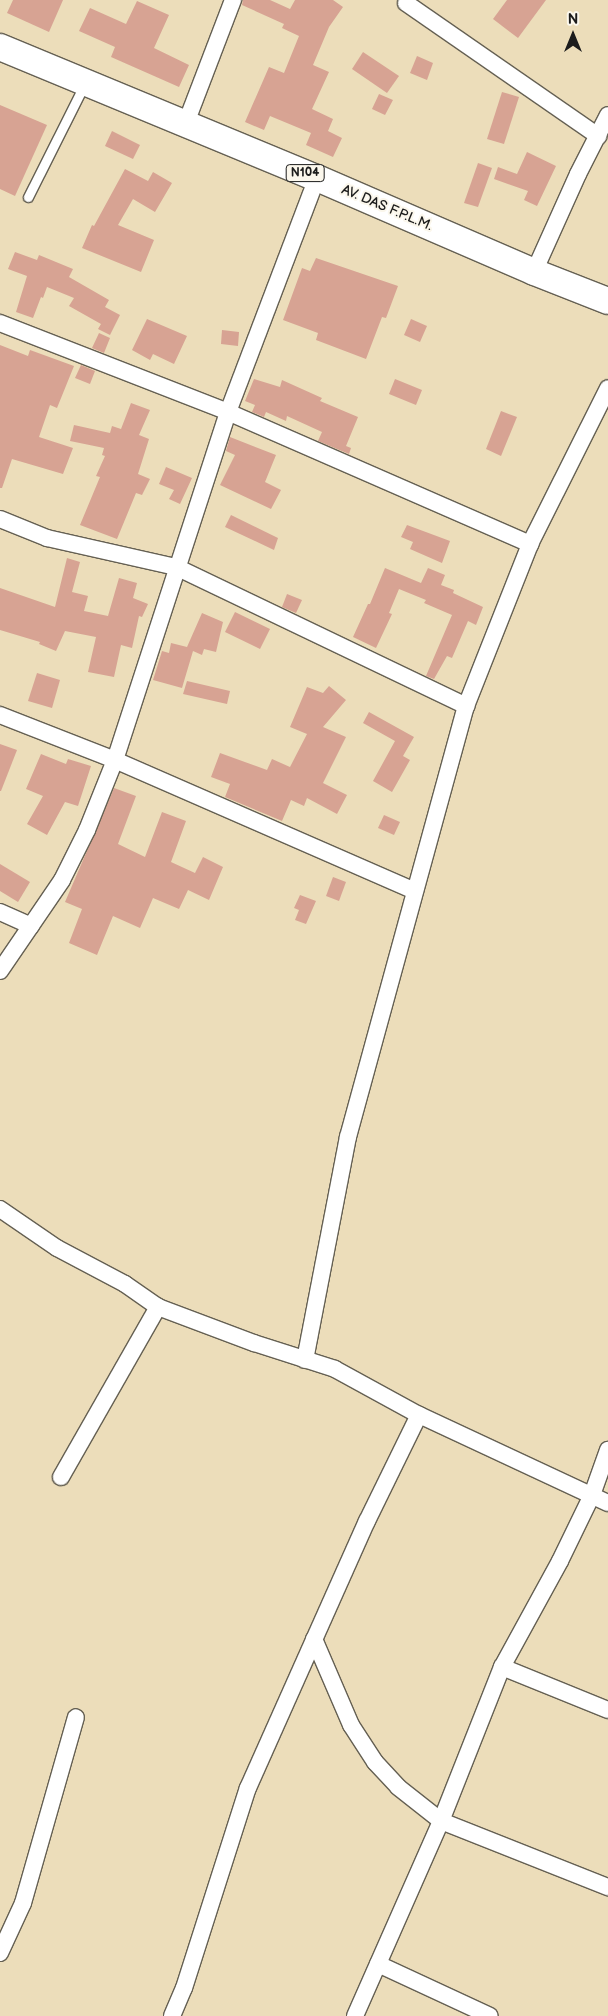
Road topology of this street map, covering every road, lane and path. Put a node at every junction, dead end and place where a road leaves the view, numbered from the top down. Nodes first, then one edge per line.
1 (233, 0) edge
2 (405, 1) edge
3 (0, 47) edge
4 (86, 81) junction
5 (608, 116) edge
6 (186, 124) junction
7 (598, 136) junction
8 (317, 178) junction
9 (28, 197) dead end
10 (534, 272) junction
11 (608, 301) edge
12 (0, 323) edge
13 (608, 388) edge
14 (228, 412) junction
15 (0, 519) edge
16 (530, 544) junction
17 (176, 567) junction
18 (466, 706) junction
19 (0, 714) edge
20 (114, 760) junction
21 (415, 891) junction
22 (0, 912) edge
23 (32, 926) junction
24 (0, 970) edge
25 (0, 1209) edge
26 (158, 1307) junction
27 (305, 1360) junction
28 (419, 1415) junction
29 (608, 1450) edge
30 (61, 1477) dead end
31 (592, 1495) junction
32 (608, 1503) edge
33 (314, 1639) junction
34 (502, 1667) junction
35 (608, 1710) edge
36 (76, 1717) dead end
37 (441, 1821) junction
38 (608, 1887) edge
39 (0, 1953) edge
40 (378, 1964) junction
41 (172, 2016) edge
42 (354, 2016) edge
43 (490, 2016) edge

1 - 6 street
2 - 7 street
3 - 4 main road, AV. DAS F.P.L.M. / N104
4 - 6 main road, AV. DAS F.P.L.M. / N104
4 - 9 lane
5 - 7 street
6 - 8 main road, AV. DAS F.P.L.M. / N104
7 - 10 street
8 - 10 main road, AV. DAS F.P.L.M. / N104
8 - 14 street
10 - 11 main road, AV. DAS F.P.L.M. / N104
12 - 14 street
13 - 16 street
14 - 16 street
14 - 17 street
15 - 17 street
16 - 18 street
17 - 18 street
17 - 20 street
18 - 21 street
19 - 20 street
20 - 21 street
20 - 23 street
21 - 27 street
22 - 23 street
23 - 24 street
25 - 26 street
26 - 27 street
26 - 30 street
27 - 28 street
28 - 31 street
28 - 33 street
29 - 31 street
31 - 32 street
31 - 34 street
33 - 37 street
33 - 41 street
34 - 35 street
34 - 37 street
36 - 39 street
37 - 38 street
37 - 40 street
40 - 42 street
40 - 43 street

